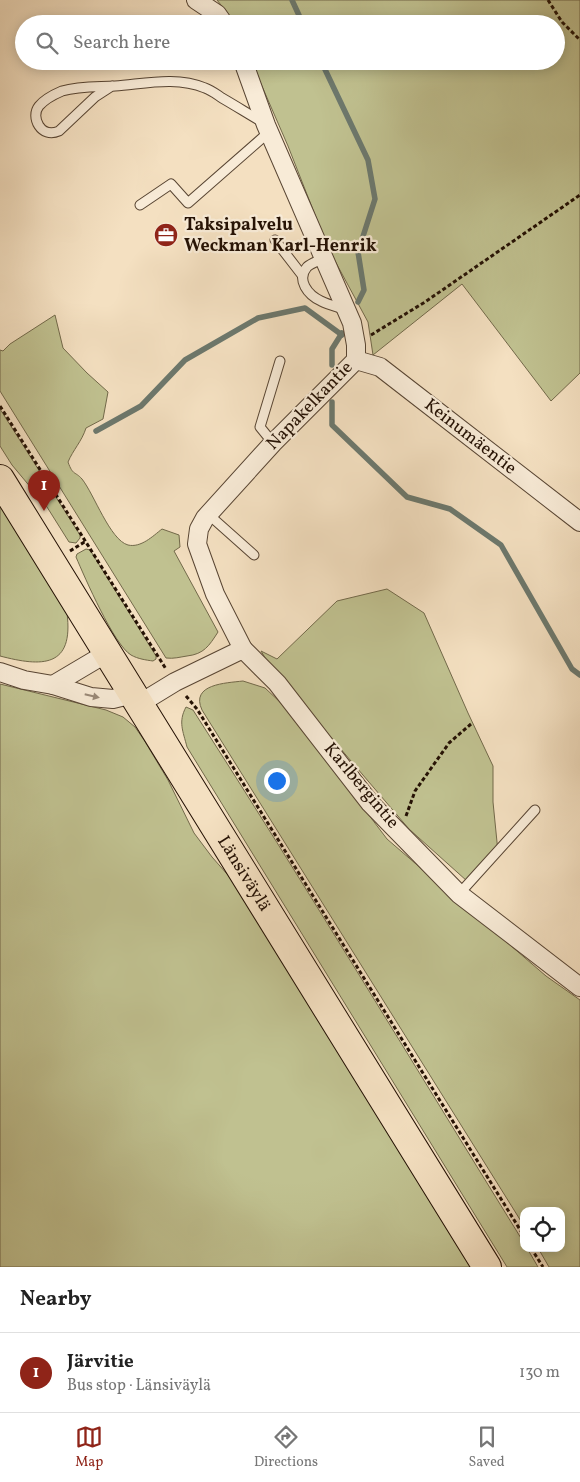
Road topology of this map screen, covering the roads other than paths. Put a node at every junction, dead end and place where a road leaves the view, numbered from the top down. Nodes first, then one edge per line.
1 (196, 0) edge
2 (218, 15) edge
3 (246, 70) edge
4 (112, 86) junction
5 (268, 128) junction
6 (140, 205) dead end
7 (275, 240) dead end
8 (324, 258) junction
9 (302, 275) junction
10 (347, 310) junction
11 (356, 352) junction
12 (280, 361) dead end
13 (273, 442) junction
14 (0, 479) edge
15 (208, 514) junction
16 (580, 522) edge
17 (254, 555) dead end
18 (243, 650) junction
19 (107, 653) junction
20 (0, 672) edge
21 (52, 685) junction
22 (136, 699) junction
23 (535, 810) dead end
24 (459, 894) junction
25 (577, 981) edge
26 (487, 1267) edge

1 - 2 street
3 - 5 street, Napakelkantie
4 - 4 lane
4 - 5 lane
5 - 6 lane
5 - 8 street, Napakelkantie
7 - 9 lane
8 - 9 lane
8 - 10 street, Napakelkantie
9 - 10 lane
10 - 11 street, Napakelkantie
11 - 13 street, Napakelkantie
11 - 16 street, Keinumäentie
12 - 13 lane
13 - 15 street, Napakelkantie
14 - 19 main road, Länsiväylä
15 - 17 lane
15 - 18 street, Napakelkantie
18 - 22 street
18 - 24 street, Karlbergintie
19 - 21 street
19 - 22 main road, Länsiväylä
20 - 21 street
21 -> 22 street
22 - 26 main road, Länsiväylä
23 - 24 lane
24 - 25 street, Karlbergintie

